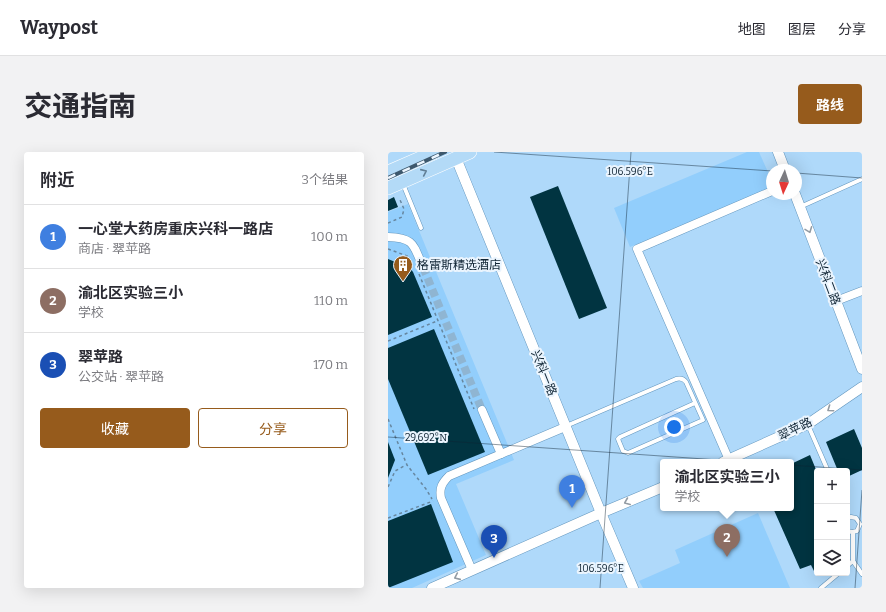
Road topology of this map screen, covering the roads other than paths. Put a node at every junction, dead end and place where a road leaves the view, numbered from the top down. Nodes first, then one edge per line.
1 (434, 152) edge
2 (470, 152) edge
3 (778, 152) edge
4 (456, 158) junction
5 (783, 164) edge
6 (388, 172) edge
7 (862, 179) edge
8 (402, 182) junction
9 (388, 188) edge
10 (766, 194) edge
11 (797, 200) edge
12 (800, 207) junction
13 (422, 228) dead end
14 (388, 237) edge
15 (421, 271) tunnel mouth
16 (862, 291) edge
17 (836, 301) junction
18 (862, 369) edge
19 (862, 387) edge
20 (695, 403) junction
21 (479, 412) tunnel mouth
22 (808, 424) junction
23 (566, 427) junction
24 (501, 454) junction
25 (725, 459) edge
26 (730, 459) edge
27 (827, 468) edge
28 (660, 488) edge
29 (601, 513) junction
30 (850, 517) edge
31 (850, 532) edge
32 (853, 532) junction
33 (853, 561) junction
34 (850, 564) edge
35 (472, 570) junction
36 (862, 574) edge
37 (835, 576) edge
38 (432, 588) edge
39 (633, 588) edge
40 (821, 588) edge

1 - 6 main road
2 - 4 main road
3 - 5 street
8 -> 4 main road
4 - 23 street, 兴科一路
7 - 12 lane
8 - 9 main road
8 - 13 lane
10 - 25 street
11 - 12 street, 兴科二路
12 -> 17 street, 兴科二路
14 - 15 street
16 - 17 street
17 - 18 street, 兴科二路
19 -> 22 street, 翠苹路
20 - 20 lane
20 - 23 lane
21 - 24 street
22 - 26 street, 翠苹路
22 - 27 lane
23 - 24 street
23 - 29 street, 兴科一路
24 - 35 street
28 -> 29 street
29 - 35 street
29 - 39 street, 兴科一路
30 - 32 lane
31 - 32 lane
32 - 33 lane
33 - 34 lane
33 - 36 lane
35 -> 38 street
37 - 40 lane

